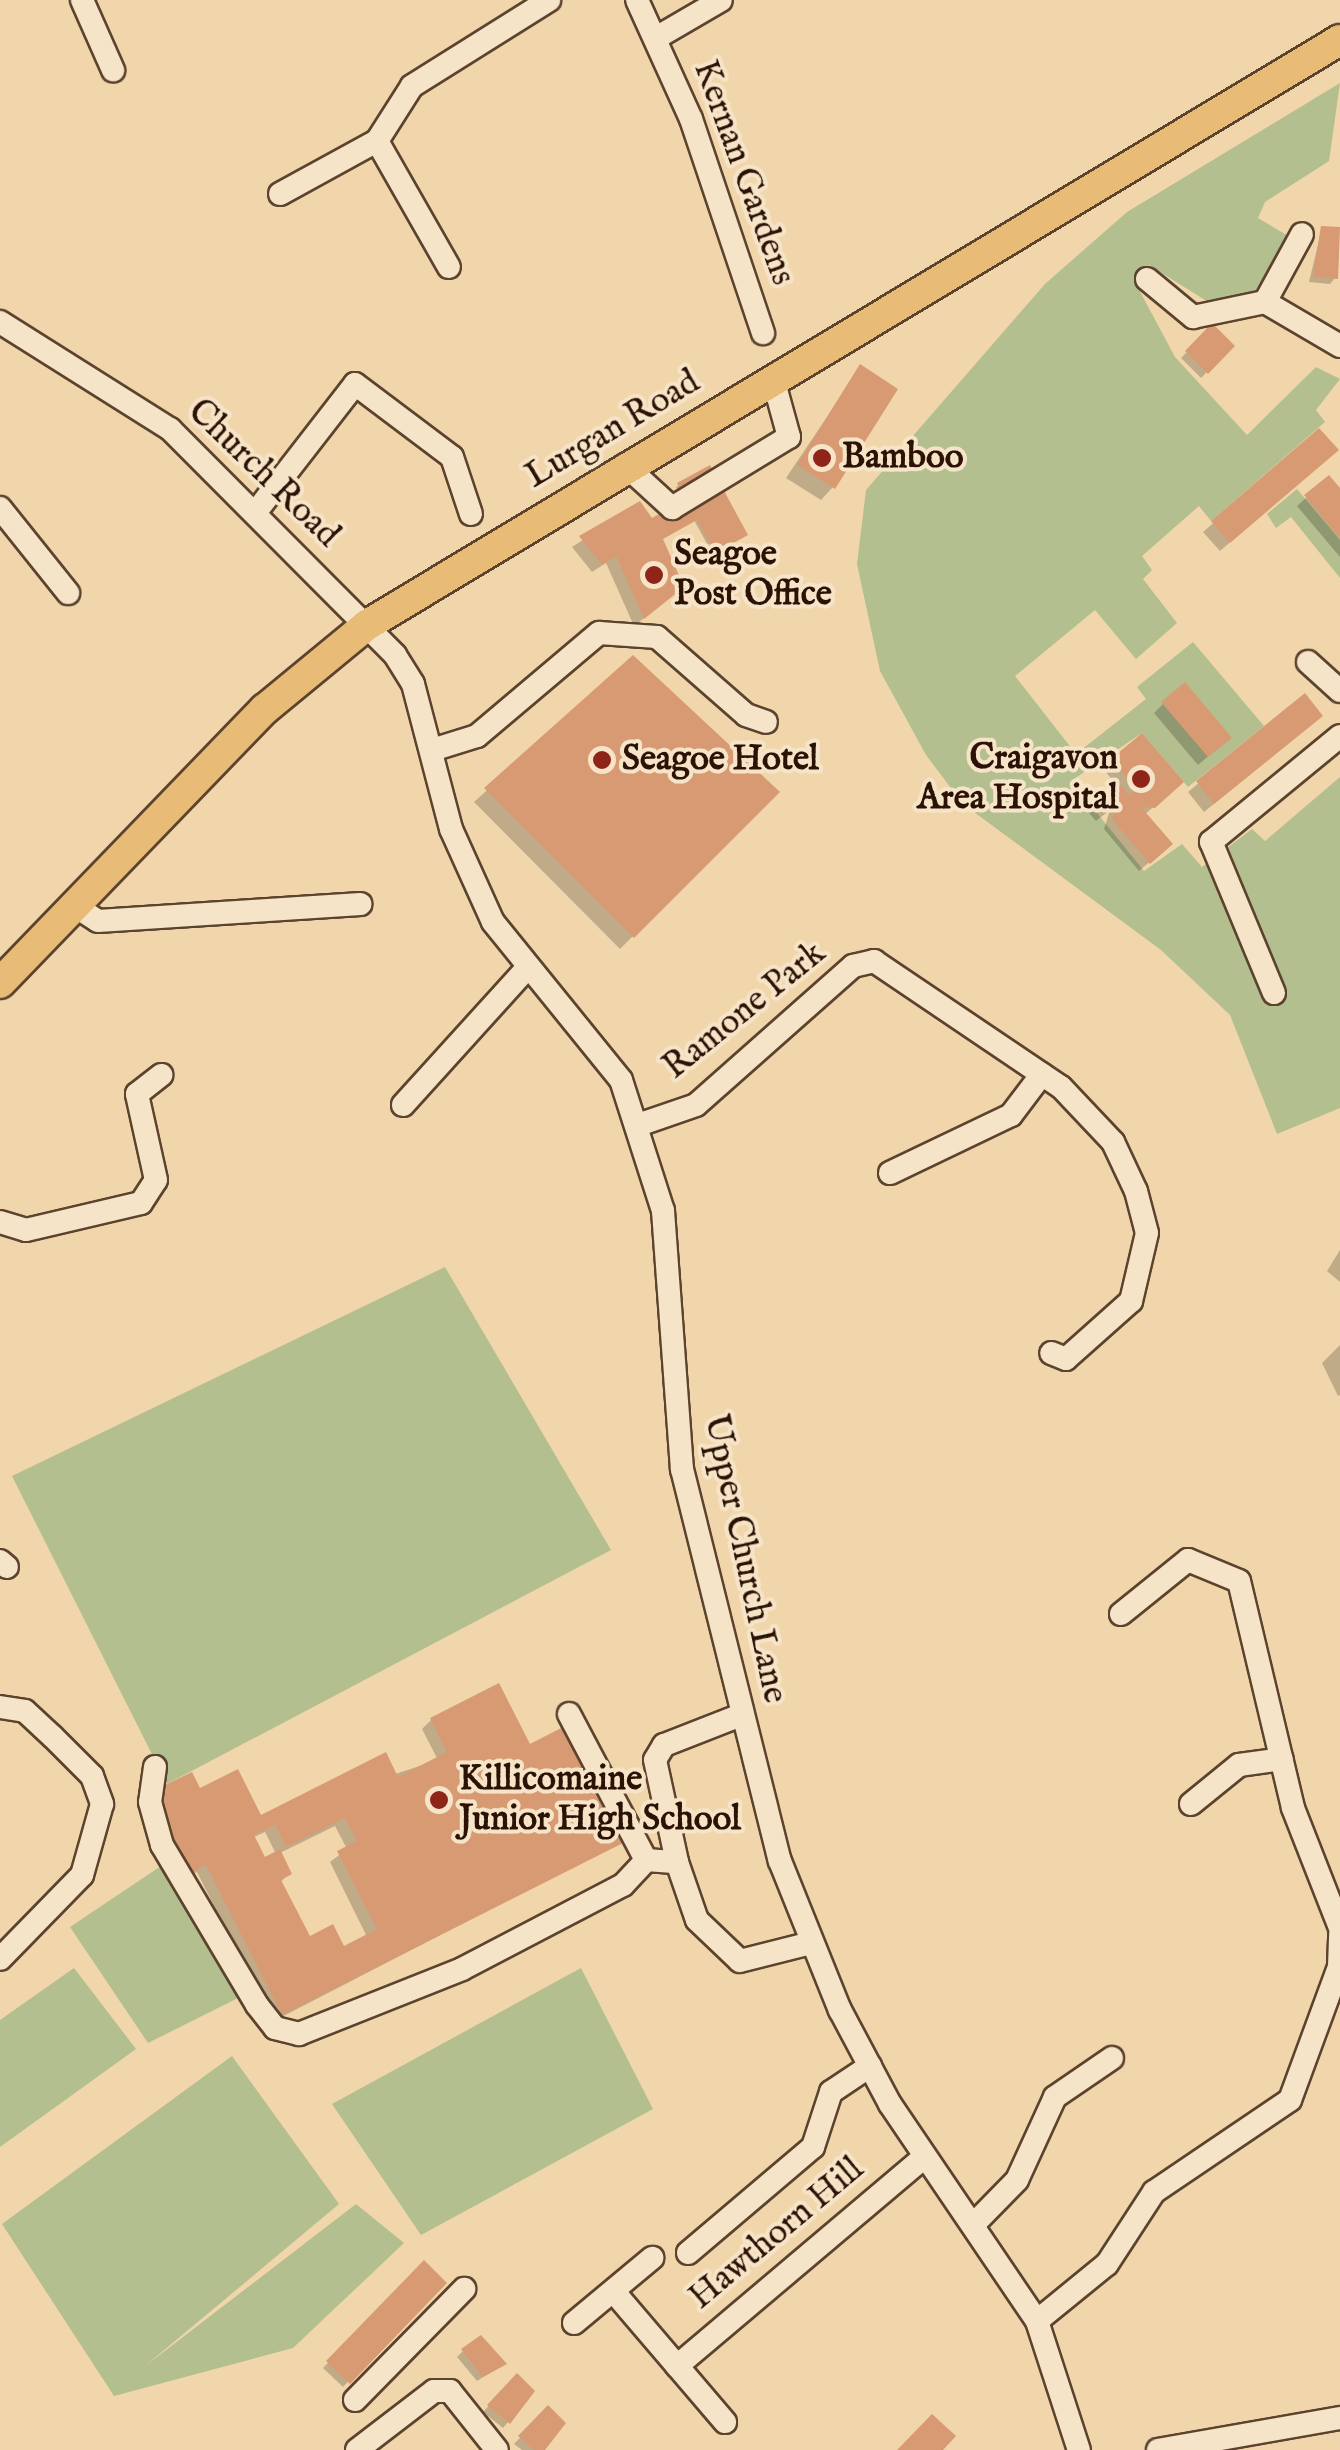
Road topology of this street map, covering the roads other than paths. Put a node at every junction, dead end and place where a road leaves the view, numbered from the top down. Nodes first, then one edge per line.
1 (82, 0) edge
2 (550, 0) edge
3 (637, 0) edge
4 (721, 0) edge
5 (656, 38) junction
6 (1340, 40) edge
7 (113, 70) dead end
8 (378, 141) junction
9 (280, 194) dead end
10 (1302, 234) dead end
11 (448, 267) dead end
12 (1147, 278) dead end
13 (1265, 302) junction
14 (0, 322) edge
15 (763, 333) dead end
16 (1340, 346) edge
17 (773, 379) junction
18 (626, 466) junction
19 (0, 508) edge
20 (255, 513) junction
21 (471, 514) dead end
22 (68, 593) dead end
23 (367, 625) junction
24 (1340, 690) edge
25 (1340, 700) edge
26 (766, 722) dead end
27 (1340, 736) edge
28 (432, 750) junction
29 (360, 904) dead end
30 (75, 906) junction
31 (528, 967) junction
32 (0, 983) edge
33 (1274, 992) dead end
34 (1042, 1074) junction
35 (161, 1075) dead end
36 (404, 1105) dead end
37 (641, 1124) junction
38 (890, 1173) dead end
39 (0, 1222) edge
40 (1051, 1353) dead end
41 (1121, 1614) dead end
42 (0, 1707) edge
43 (569, 1714) dead end
44 (741, 1715) junction
45 (1282, 1759) junction
46 (155, 1767) dead end
47 (1191, 1804) dead end
48 (646, 1860) junction
49 (676, 1862) junction
50 (1340, 1935) edge
51 (811, 1943) junction
52 (0, 1959) edge
53 (1112, 2058) dead end
54 (870, 2066) junction
55 (924, 2157) junction
56 (972, 2225) junction
57 (688, 2252) dead end
58 (652, 2258) dead end
59 (464, 2289) dead end
60 (614, 2292) junction
61 (1037, 2321) junction
62 (574, 2323) dead end
63 (677, 2366) junction
64 (384, 2374) junction
65 (356, 2400) dead end
66 (413, 2404) junction
67 (1340, 2418) edge
68 (724, 2422) dead end
69 (357, 2450) edge
70 (497, 2450) edge
71 (1078, 2450) edge
72 (1158, 2450) edge

1 - 7 street
2 - 8 street
3 - 5 street, Kernan Gardens
4 - 5 street, Kernan Gardens
5 - 15 street, Kernan Gardens
6 - 17 main road, Lurgan Road
8 - 9 street
8 - 11 street
10 - 13 street
12 - 13 street
13 - 16 street
14 - 20 street, Church Road
17 - 18 main road, Lurgan Road
17 - 18 street
18 - 23 main road, Lurgan Road
19 - 22 street
20 - 21 street
20 - 23 street, Church Road
23 - 28 street, Upper Church Lane
23 - 30 main road, Lurgan Road
24 - 25 street
26 - 28 street
27 - 33 street
28 - 31 street, Upper Church Lane
29 - 30 street
30 - 32 main road, Lurgan Road
31 - 36 street
31 - 37 street, Upper Church Lane
34 - 37 street, Ramone Park
34 - 38 street
34 - 40 street, Ramone Park
35 - 39 street
37 - 44 street, Upper Church Lane
41 - 45 street
42 - 52 street
43 - 48 street
44 - 49 street
44 - 51 street, Upper Church Lane
45 - 47 street
45 - 50 street
46 - 48 street
48 - 49 street
49 - 51 street
50 - 61 street
51 - 54 street, Upper Church Lane
53 - 56 street
54 - 55 street, Upper Church Lane
54 - 57 street
55 - 56 street, Upper Church Lane
55 - 63 street, Hawthorn Hill
56 - 61 street, Upper Church Lane
58 - 60 street, Hawthorn Hill
59 - 64 street
60 - 62 street, Hawthorn Hill
60 - 63 street
61 - 71 street, Upper Church Lane
63 - 68 street
64 - 65 street
64 - 66 street
66 - 69 street
66 - 70 street
67 - 72 street

